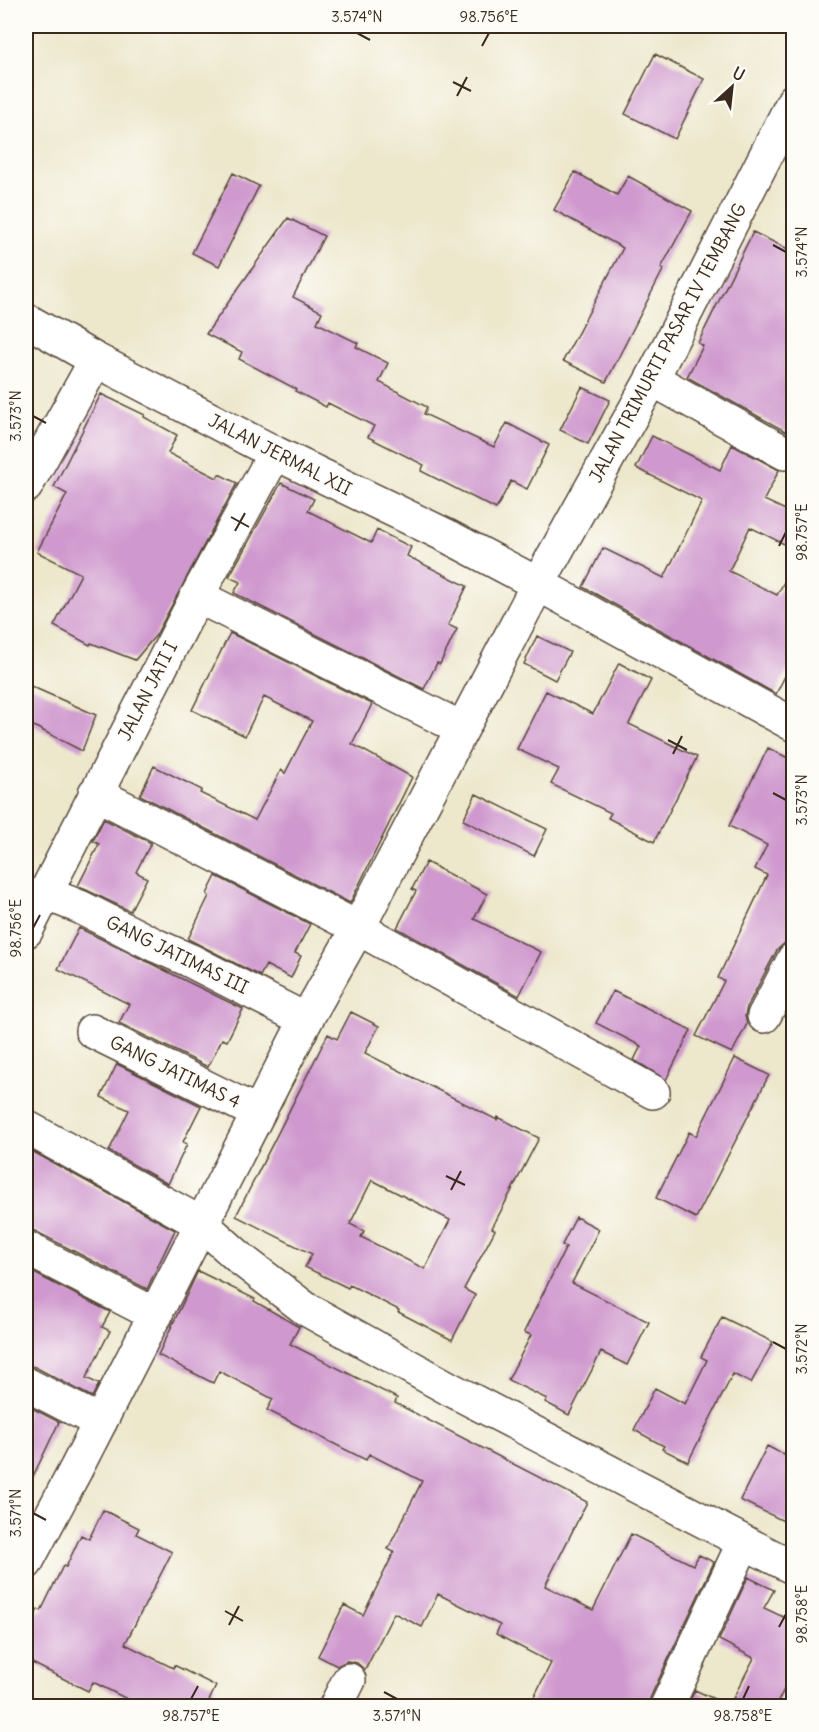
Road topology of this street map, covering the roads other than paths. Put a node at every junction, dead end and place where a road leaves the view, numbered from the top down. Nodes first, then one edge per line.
1 (794, 100) edge
2 (26, 320) edge
3 (96, 360) junction
4 (652, 379) junction
5 (275, 453) junction
6 (785, 453) dead end
7 (26, 486) edge
8 (538, 584) junction
9 (197, 596) junction
10 (792, 720) edge
11 (461, 728) junction
12 (95, 793) junction
13 (45, 893) junction
14 (358, 928) junction
15 (26, 931) edge
16 (794, 959) edge
17 (764, 1016) dead end
18 (306, 1020) junction
19 (92, 1031) dead end
20 (654, 1092) dead end
21 (258, 1113) junction
22 (26, 1127) edge
23 (202, 1224) junction
24 (26, 1248) edge
25 (156, 1315) junction
26 (26, 1384) edge
27 (100, 1422) junction
28 (744, 1542) junction
29 (26, 1563) edge
30 (794, 1568) edge
31 (667, 1707) edge

1 - 4 street, JALAN TRIMURTI PASAR IV TEMBANG
2 - 3 street, JALAN JERMAL XII
3 - 5 street, JALAN JERMAL XII
3 - 7 street
4 - 6 street
4 - 8 street, JALAN TRIMURTI PASAR IV TEMBANG
5 - 8 street, JALAN JERMAL XII
5 - 9 street, JALAN JATI I
8 - 10 street, JALAN JERMAL XII
8 - 11 street, JALAN TRIMURTI PASAR IV TEMBANG
9 - 11 street
9 - 12 street, JALAN JATI I
11 - 14 street, JALAN TRIMURTI PASAR IV TEMBANG
12 - 13 street, JALAN JATI I
12 - 14 street
13 - 15 street, JALAN JATI I
13 - 18 street, GANG JATIMAS III
14 - 18 street, JALAN TRIMURTI PASAR IV TEMBANG
14 - 20 street
16 - 17 street
18 - 21 street, JALAN TRIMURTI PASAR IV TEMBANG
19 - 21 street, GANG JATIMAS 4
21 - 23 street, JALAN TRIMURTI PASAR IV TEMBANG
22 - 23 street
23 - 25 street, JALAN TRIMURTI PASAR IV TEMBANG
23 - 28 street
24 - 25 street
25 - 27 street, JALAN TRIMURTI PASAR IV TEMBANG
26 - 27 street
27 - 29 street, JALAN TRIMURTI PASAR IV TEMBANG
28 - 30 street
28 - 31 street

